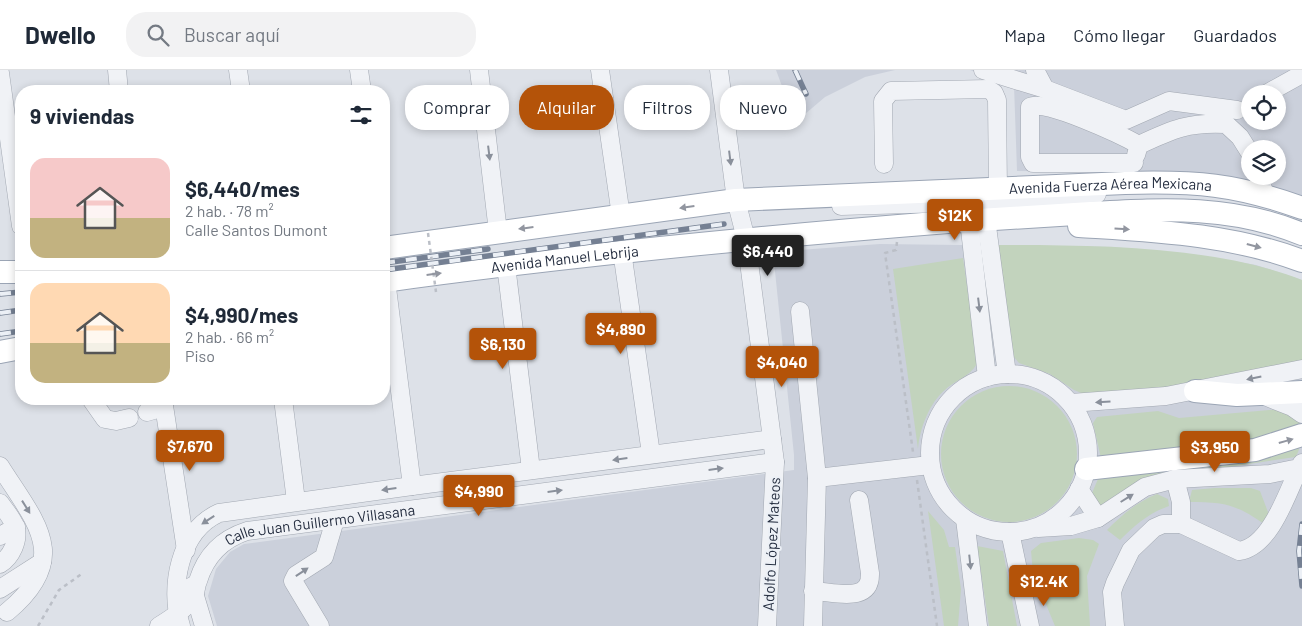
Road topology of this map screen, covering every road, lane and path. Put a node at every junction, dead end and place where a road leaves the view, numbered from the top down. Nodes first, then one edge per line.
1 (117, 70) edge
2 (238, 70) edge
3 (359, 70) edge
4 (479, 70) edge
5 (600, 70) edge
6 (718, 70) edge
7 (983, 70) edge
8 (1035, 70) edge
9 (0, 73) edge
10 (1302, 74) edge
11 (118, 85) edge
12 (240, 85) edge
13 (361, 85) edge
14 (1282, 85) edge
15 (1045, 89) junction
16 (1241, 106) edge
17 (1242, 140) edge
18 (1139, 145) junction
19 (884, 164) dead end
20 (1129, 173) junction
21 (15, 182) edge
22 (1262, 186) edge
23 (998, 191) junction
24 (736, 200) junction
25 (1302, 208) edge
26 (621, 216) junction
27 (1302, 216) edge
28 (978, 220) junction
29 (1302, 227) edge
30 (498, 232) junction
31 (428, 233) dead end
32 (1302, 234) edge
33 (746, 239) junction
34 (390, 247) edge
35 (622, 251) junction
36 (891, 252) dead end
37 (1302, 261) edge
38 (506, 265) junction
39 (0, 272) edge
40 (15, 272) edge
41 (390, 280) edge
42 (436, 292) dead end
43 (800, 311) dead end
44 (390, 319) edge
45 (15, 349) edge
46 (0, 352) edge
47 (15, 352) edge
48 (0, 363) edge
49 (1302, 369) edge
50 (1007, 374) junction
51 (987, 377) junction
52 (1196, 391) junction
53 (1302, 392) edge
54 (1262, 395) junction
55 (1071, 403) junction
56 (95, 405) edge
57 (159, 405) edge
58 (163, 405) edge
59 (284, 405) edge
60 (146, 412) dead end
61 (1302, 414) edge
62 (129, 418) dead end
63 (1302, 435) edge
64 (772, 440) junction
65 (913, 452) dead end
66 (651, 454) junction
67 (775, 462) junction
68 (930, 465) junction
69 (0, 466) edge
70 (1301, 466) edge
71 (532, 470) junction
72 (817, 478) junction
73 (917, 478) dead end
74 (1082, 479) junction
75 (1175, 479) junction
76 (412, 486) junction
77 (858, 500) dead end
78 (296, 501) junction
79 (2, 509) edge
80 (1098, 518) junction
81 (965, 519) junction
82 (335, 520) junction
83 (1181, 524) junction
84 (16, 527) junction
85 (1032, 528) junction
86 (1010, 532) junction
87 (0, 536) edge
88 (186, 549) junction
89 (42, 562) junction
90 (3, 563) edge
91 (83, 573) dead end
92 (0, 589) edge
93 (813, 591) junction
94 (1025, 594) junction
95 (194, 595) junction
96 (974, 605) junction
97 (8, 612) dead end
98 (179, 620) edge
99 (38, 626) edge
100 (159, 626) edge
101 (204, 626) edge
102 (320, 626) edge
103 (767, 626) edge
104 (813, 626) edge
105 (937, 626) edge
106 (970, 626) edge
107 (978, 626) edge
108 (1030, 626) edge
109 (1040, 626) edge
110 (1115, 626) edge

1 - 11 street
2 - 12 street
3 - 13 street
4 -> 30 street
5 - 26 street
6 -> 24 street, Adolfo López Mateos
7 - 15 street
8 - 15 street
9 - 21 street
10 - 14 street
15 - 16 street
17 - 18 street
18 - 20 street
18 - 20 street
19 - 23 street
20 - 22 main road, Avenida Fuerza Aérea Mexicana
20 - 23 main road, Avenida Fuerza Aérea Mexicana
22 - 25 main road, Avenida Fuerza Aérea Mexicana
23 - 24 main road, Avenida Fuerza Aérea Mexicana
24 -> 26 main road
24 - 27 street
24 - 33 street, Adolfo López Mateos
26 -> 30 main road
28 - 32 main road, Avenida Fuerza Aérea Mexicana
28 - 33 main road, Avenida Fuerza Aérea Mexicana
28 -> 37 main road
28 - 50 street
28 -> 51 street
29 - 33 street
30 - 34 main road
31 - 42 path, bridge
33 - 35 main road, Avenida Manuel Lebrija
33 - 64 street, Adolfo López Mateos
35 - 38 main road, Avenida Manuel Lebrija
35 - 66 street
36 - 65 path
41 -> 38 main road, Avenida Manuel Lebrija
38 - 71 street
39 - 40 main road
43 - 72 street
44 - 76 street
45 - 46 main road
47 - 48 street
49 -> 52 street
50 - 51 street
50 - 55 street
51 - 68 street
52 - 54 main road
52 -> 55 street
53 - 54 main road
54 - 61 street
55 - 74 street
56 - 62 street
57 - 60 street
58 - 88 street
59 - 78 street
74 -> 63 main road
64 - 66 street, Calle Juan Guillermo Villasana
64 - 67 street, Adolfo López Mateos
66 -> 71 street, Calle Juan Guillermo Villasana
82 -> 67 street, Calle Juan Guillermo Villasana
67 - 103 street, Adolfo López Mateos
68 - 72 street
68 - 81 street
69 -> 89 street
70 - 75 street
70 - 83 street
71 - 76 street, Calle Juan Guillermo Villasana
72 - 93 street
73 - 105 path
74 - 80 street
74 - 85 street
80 -> 75 street
75 - 83 street
76 -> 78 street, Calle Juan Guillermo Villasana
77 - 93 street
78 -> 88 street, Calle Juan Guillermo Villasana
79 - 84 street
80 - 85 street
81 - 86 street
81 -> 96 street
82 - 95 street, Calle Juan Guillermo Villasana
102 -> 82 street
83 - 110 street
84 - 87 street
84 - 90 street
85 - 86 street
86 - 94 street
88 - 95 street
88 - 98 street
89 - 92 street
89 - 97 street
91 - 99 path
93 - 104 street
94 - 108 street
94 - 109 street
95 - 98 street
95 - 101 street
96 - 106 street
96 - 107 street
98 - 100 street

